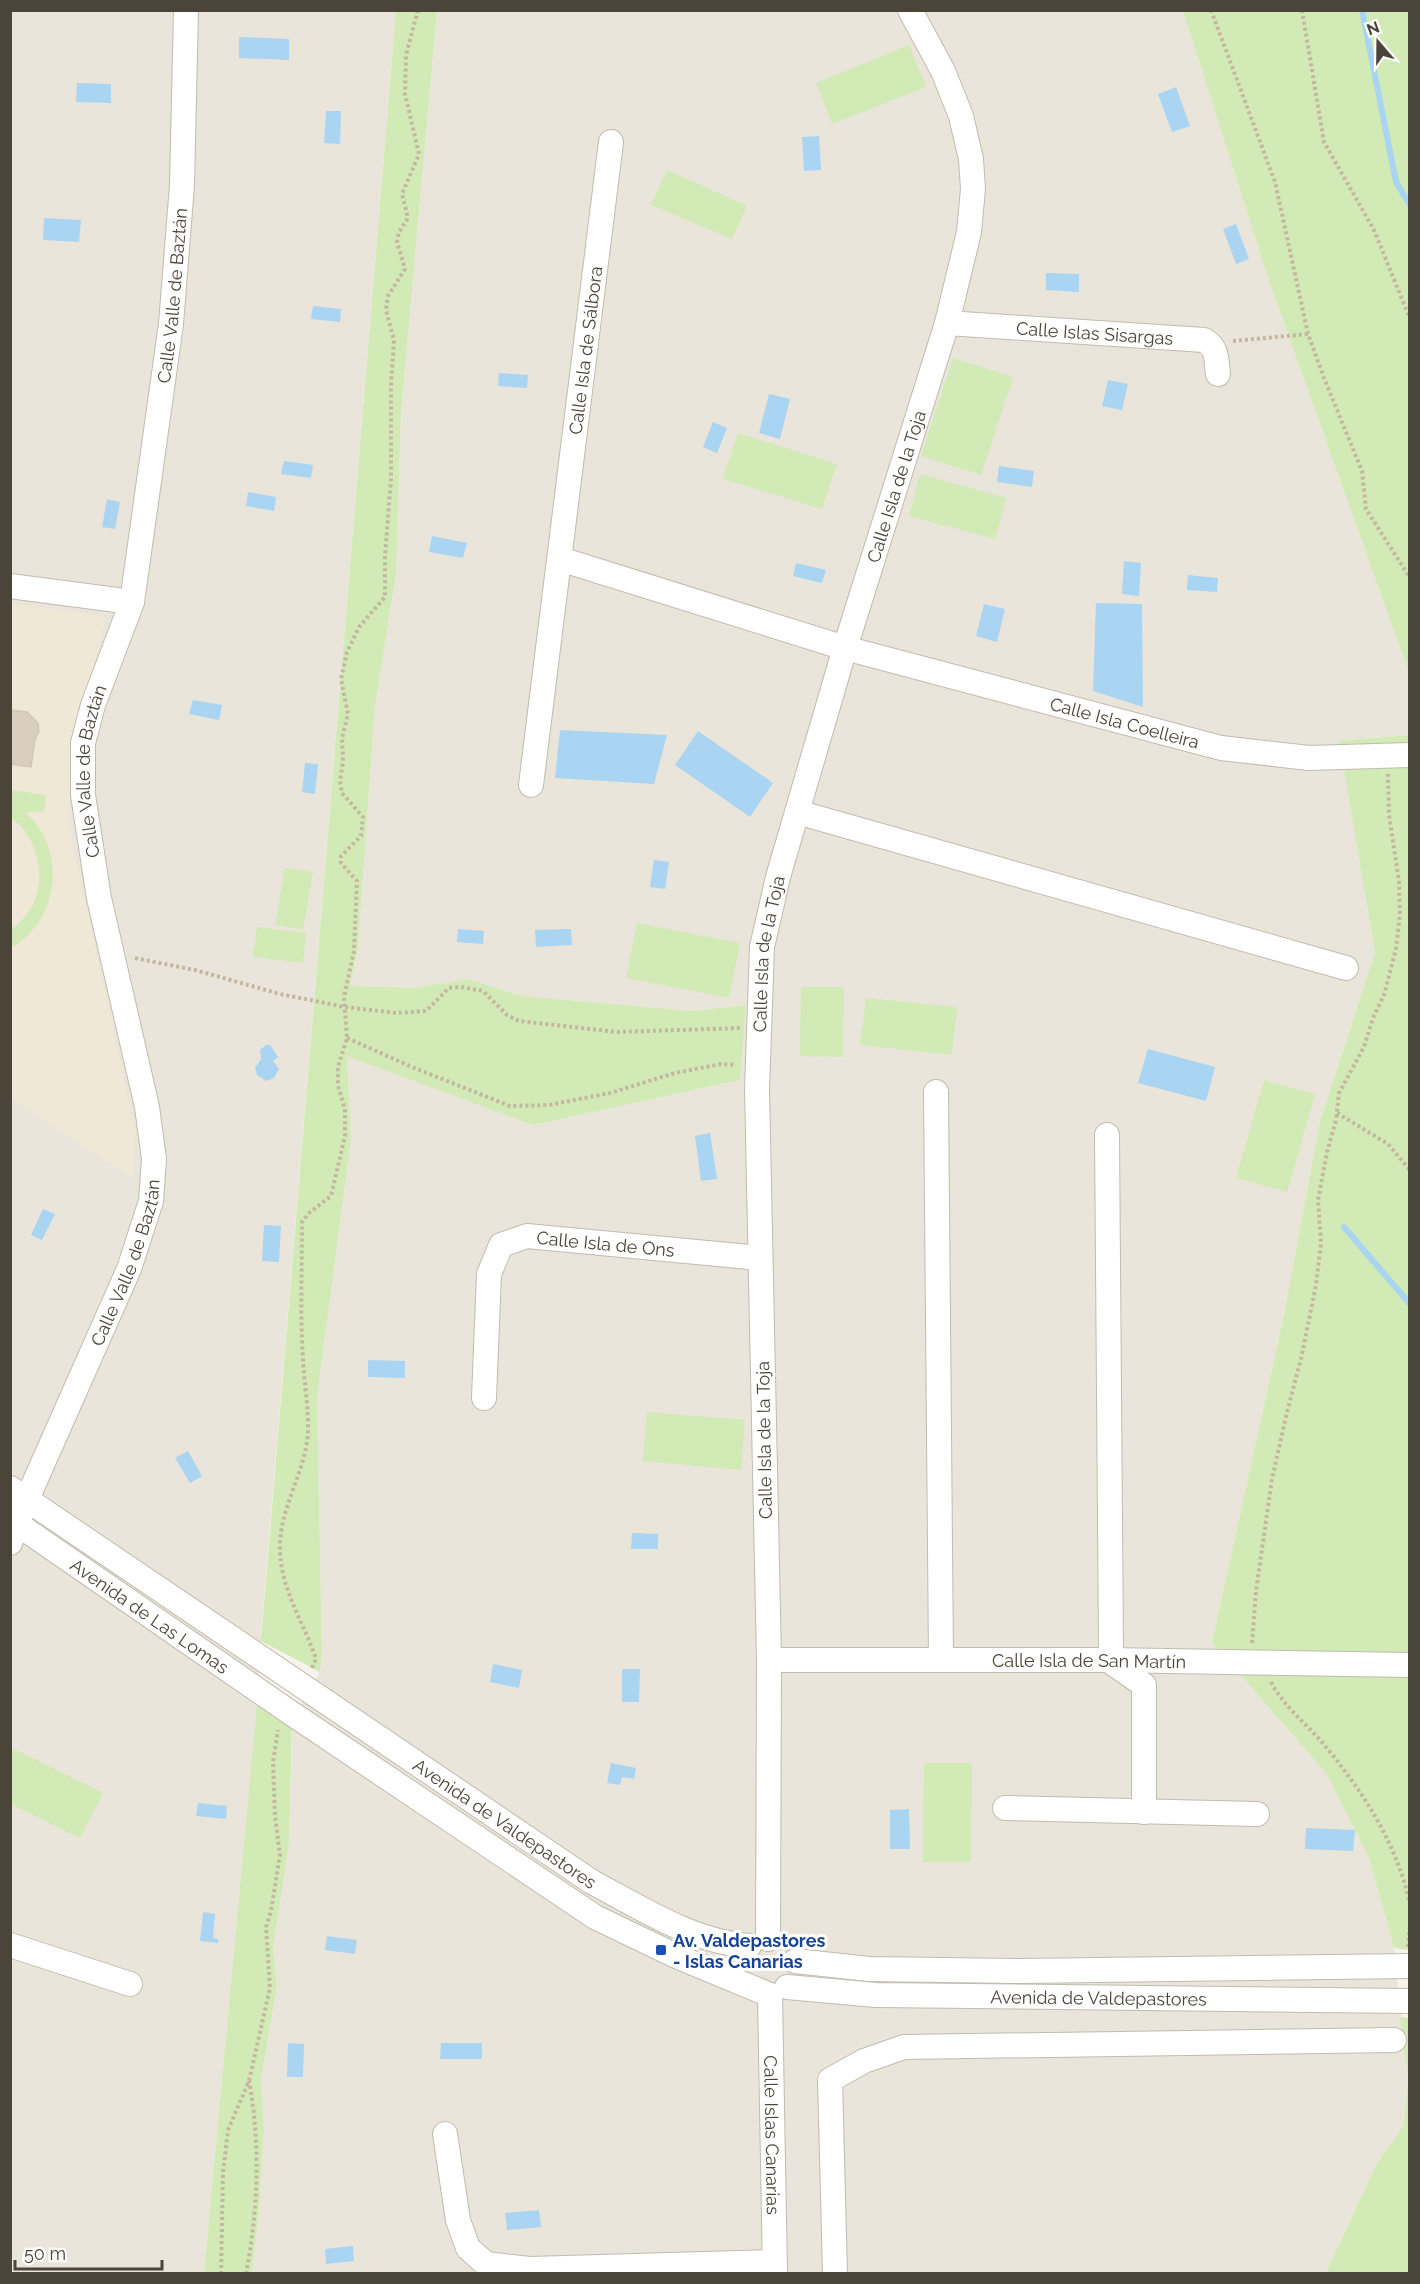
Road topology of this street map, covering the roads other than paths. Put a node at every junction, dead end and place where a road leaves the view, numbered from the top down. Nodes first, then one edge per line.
1 (186, 10) edge
2 (911, 11) edge
3 (611, 142) dead end
4 (947, 323) junction
5 (1218, 374) dead end
6 (560, 559) junction
7 (10, 586) edge
8 (132, 602) junction
9 (845, 648) junction
10 (1410, 755) edge
11 (531, 785) dead end
12 (797, 812) junction
13 (1346, 968) dead end
14 (936, 1092) dead end
15 (1107, 1135) dead end
16 (760, 1258) junction
17 (484, 1398) dead end
18 (19, 1494) edge
19 (13, 1529) edge
20 (769, 1660) junction
21 (941, 1660) junction
22 (1108, 1660) junction
23 (1410, 1665) edge
24 (277, 1668) joint
25 (288, 1712) joint
26 (1005, 1808) dead end
27 (1144, 1812) junction
28 (1257, 1814) dead end
29 (759, 1943) junction
30 (10, 1945) edge
31 (795, 1962) junction
32 (1410, 1966) edge
33 (744, 1983) junction
34 (130, 1984) dead end
35 (779, 1991) junction
36 (1410, 2001) edge
37 (1394, 2040) dead end
38 (445, 2134) dead end
39 (775, 2268) edge
40 (835, 2274) edge

1 - 8 street, Calle Valle de Baztán
2 - 4 street, Calle Isla de la Toja
3 - 6 street, Calle Isla de Sálbora
4 - 5 street, Calle Islas Sisargas
4 - 9 street, Calle Isla de la Toja
6 - 9 street
6 - 11 street, Calle Isla de Sálbora
7 - 8 street
8 - 18 street, Calle Valle de Baztán
9 - 10 street, Calle Isla Coelleira
9 - 12 street, Calle Isla de la Toja
12 - 13 street
12 - 16 street, Calle Isla de la Toja
14 - 21 street
15 - 22 street
16 - 17 street, Calle Isla de Ons
16 - 20 street, Calle Isla de la Toja
18 - 19 street, Calle Valle de Baztán
18 - 24 street, Avenida de Las Lomas
19 - 25 street, Avenida de Las Lomas
20 - 21 street, Calle Isla de San Martín
20 - 29 street, Calle Isla de la Toja
21 - 22 street, Calle Isla de San Martín
22 - 23 street, Calle Isla de San Martín
22 - 27 street
24 - 29 street, Avenida de Valdepastores
25 - 33 street, Avenida de Valdepastores
26 - 27 street
27 - 28 street
29 - 31 street
29 - 33 street, Calle Isla de la Toja
30 - 34 street
31 - 32 street, Avenida de Valdepastores
31 - 35 street, Calle Islas Canarias
33 - 35 street, Avenida de Valdepastores
35 - 36 street, Avenida de Valdepastores
35 - 39 street, Calle Islas Canarias
37 - 40 street
38 - 39 street

